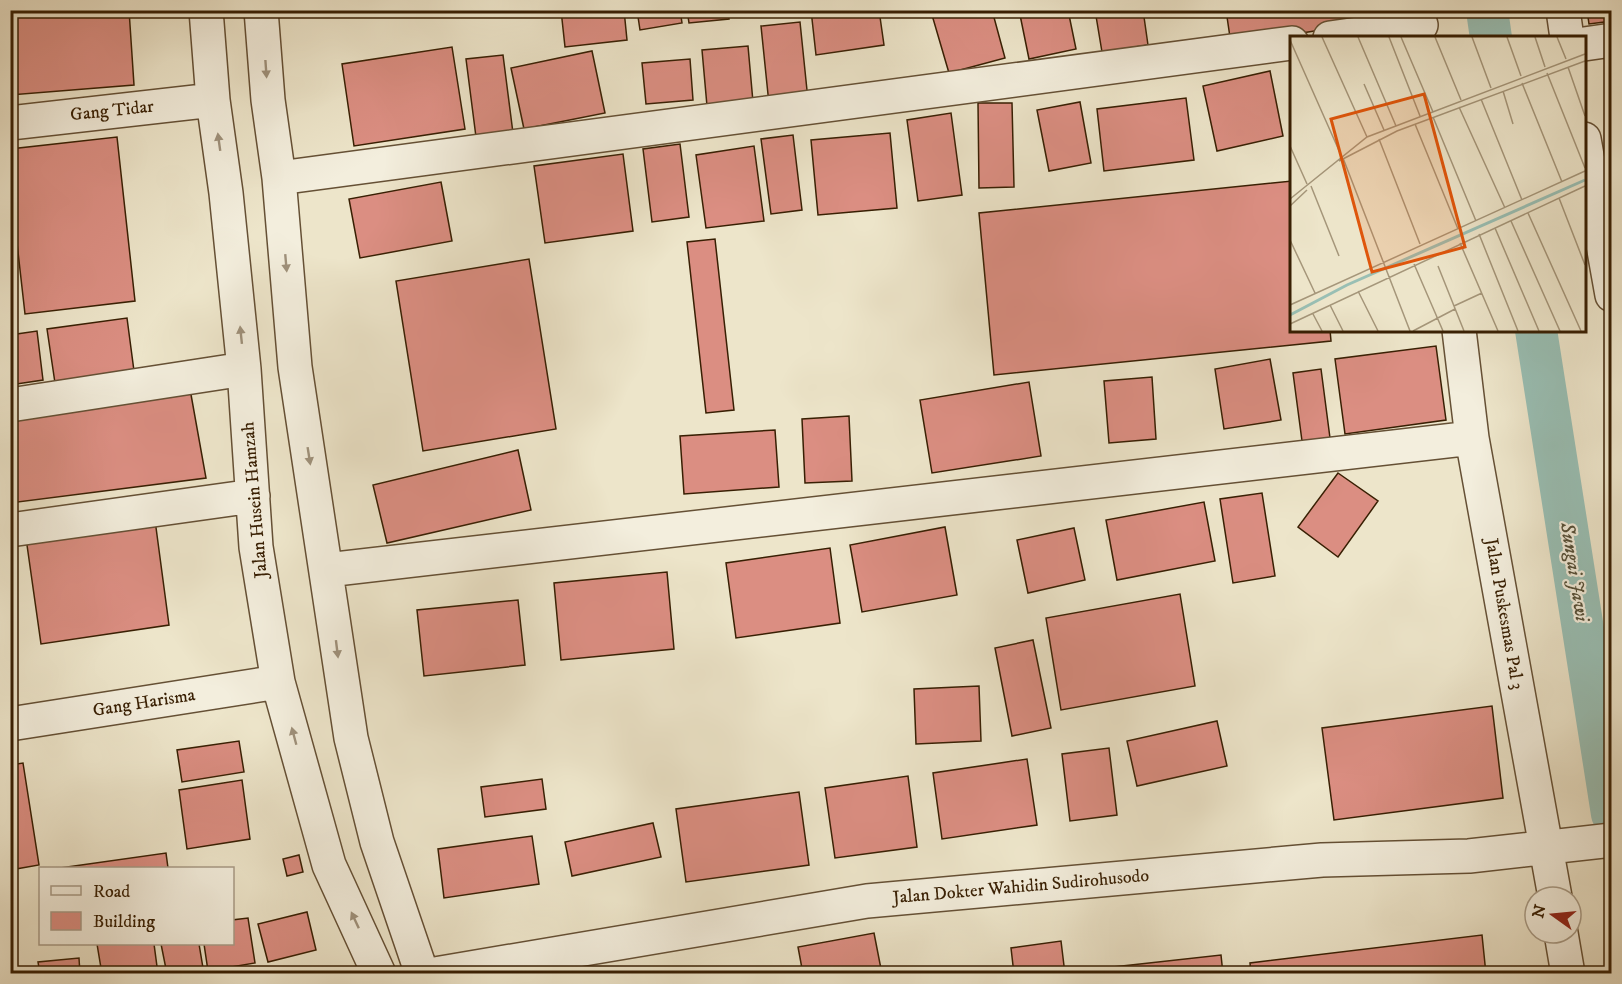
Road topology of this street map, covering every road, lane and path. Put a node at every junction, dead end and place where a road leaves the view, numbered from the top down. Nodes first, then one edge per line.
1 (207, 10) edge
2 (261, 10) edge
3 (1563, 10) edge
4 (1421, 24) edge
5 (1343, 36) edge
6 (1567, 36) edge
7 (1611, 40) edge
8 (1290, 43) edge
9 (1586, 44) edge
10 (213, 100) junction
11 (10, 123) edge
12 (1586, 151) edge
13 (279, 178) junction
14 (1611, 295) edge
15 (1459, 332) edge
16 (244, 369) junction
17 (10, 405) edge
18 (1472, 438) junction
19 (253, 496) junction
20 (10, 530) edge
21 (327, 570) junction
22 (278, 682) junction
23 (10, 724) edge
24 (1611, 840) edge
25 (1546, 846) junction
26 (1553, 885) edge
27 (1563, 945) edge
28 (379, 974) edge
29 (422, 974) edge
30 (435, 974) edge
31 (1568, 974) edge

1 - 10 street, Jalan Husein Hamzah
2 -> 13 street
3 - 6 street
4 - 5 street
7 - 9 street
8 - 13 street
10 - 11 street, Gang Tidar
16 -> 10 street, Jalan Husein Hamzah
12 - 14 street
13 -> 21 street
15 - 18 street, Jalan Puskesmas Pal 3
16 - 17 street
16 - 19 street, Jalan Husein Hamzah
18 - 21 street
18 - 25 street, Jalan Puskesmas Pal 3
19 - 20 street
19 - 22 street, Jalan Husein Hamzah
21 -> 29 street
22 - 23 street, Gang Harisma
28 -> 22 street, Jalan Husein Hamzah
24 - 25 street, Jalan Dokter Wahidin Sudirohusodo
25 - 26 street, Jalan Puskesmas Pal 3
25 - 30 street, Jalan Dokter Wahidin Sudirohusodo
27 - 31 street

